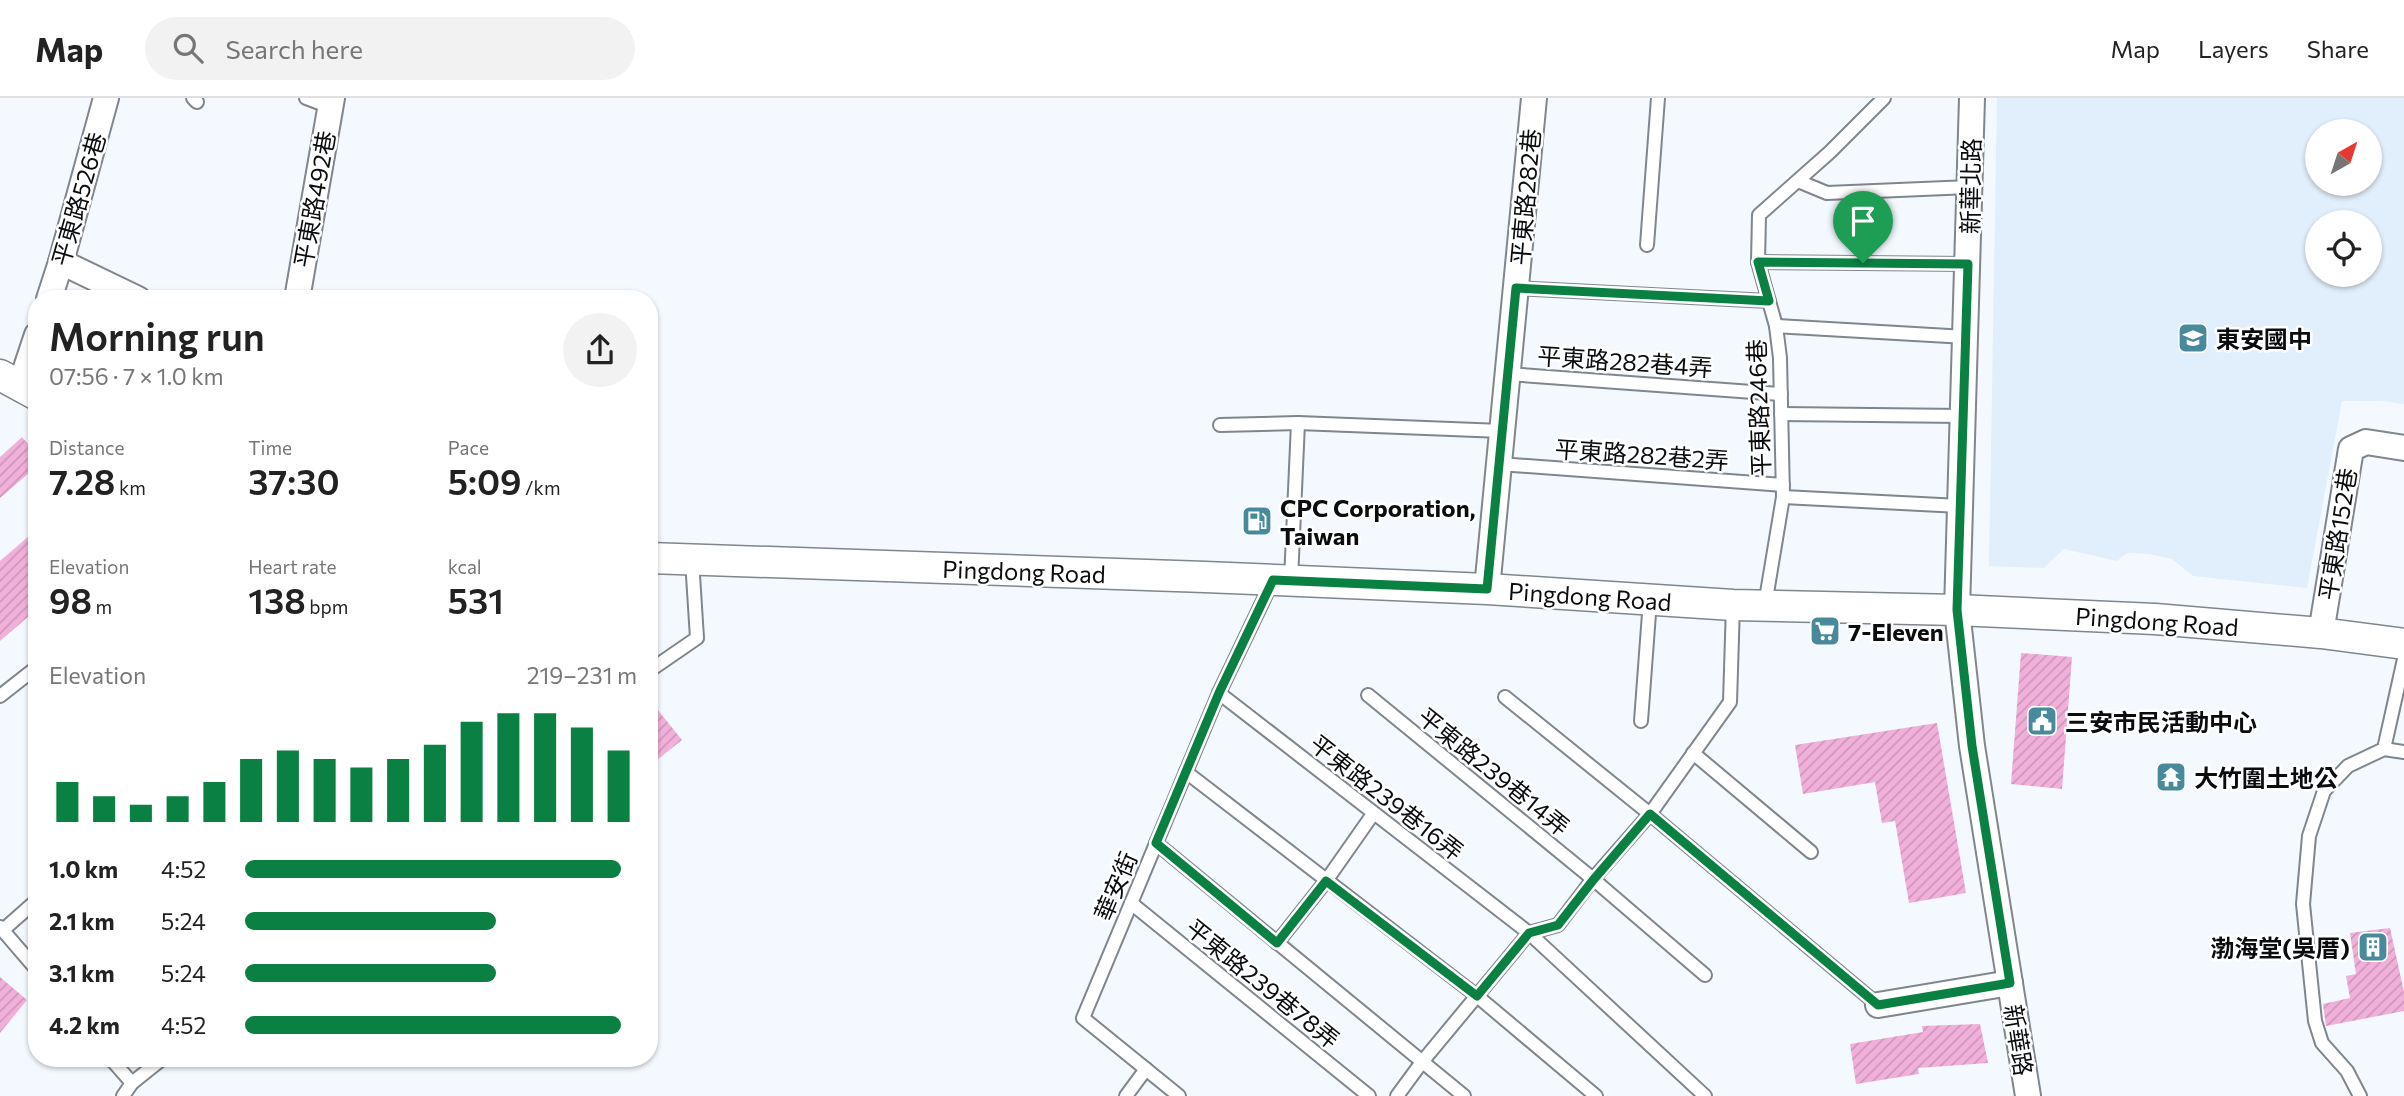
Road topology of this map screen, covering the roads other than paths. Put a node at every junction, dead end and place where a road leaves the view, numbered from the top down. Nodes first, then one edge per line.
1 (106, 98) edge
2 (306, 98) edge
3 (1534, 98) edge
4 (1658, 98) edge
5 (1884, 98) edge
6 (1972, 98) edge
7 (331, 102) edge
8 (1798, 181) junction
9 (1969, 187) junction
10 (1647, 245) dead end
11 (61, 262) junction
12 (1758, 262) junction
13 (1968, 264) junction
14 (1516, 288) junction
15 (52, 290) edge
16 (119, 290) edge
17 (298, 290) edge
18 (1769, 301) junction
19 (1776, 326) junction
20 (1966, 337) junction
21 (28, 360) edge
22 (1508, 374) junction
23 (19, 385) edge
24 (1781, 394) junction
25 (1781, 414) junction
26 (1964, 416) junction
27 (1298, 423) junction
28 (1220, 425) dead end
29 (1502, 431) junction
30 (2404, 448) edge
31 (1499, 464) junction
32 (1783, 491) junction
33 (1960, 506) junction
34 (658, 558) edge
35 (692, 560) junction
36 (1282, 580) junction
37 (1487, 589) junction
38 (1650, 599) junction
39 (1733, 605) junction
40 (1765, 605) junction
41 (1957, 610) junction
42 (2321, 633) junction
43 (2404, 644) edge
44 (2404, 660) edge
45 (658, 665) edge
46 (28, 677) edge
47 (1219, 693) junction
48 (1368, 695) dead end
49 (0, 696) edge
50 (1505, 697) dead end
51 (1641, 721) dead end
52 (2384, 749) junction
53 (2404, 752) edge
54 (1693, 753) junction
55 (1186, 772) junction
56 (1373, 814) junction
57 (1650, 814) junction
58 (1156, 843) junction
59 (1811, 852) dead end
60 (1594, 879) junction
61 (1326, 881) junction
62 (1131, 903) junction
63 (28, 907) edge
64 (1, 928) edge
65 (1529, 933) junction
66 (1277, 943) junction
67 (28, 960) edge
68 (1705, 975) dead end
69 (2010, 983) junction
70 (1477, 996) junction
71 (1878, 1005) joint
72 (1422, 1062) junction
73 (118, 1067) edge
74 (152, 1067) edge
75 (1146, 1069) junction
76 (132, 1083) junction
77 (123, 1096) edge
78 (1126, 1096) edge
79 (1179, 1096) edge
80 (1369, 1096) edge
81 (1397, 1096) edge
82 (1464, 1096) edge
83 (1596, 1096) edge
84 (1705, 1096) edge
85 (2028, 1096) edge
86 (2360, 1096) edge

1 - 11 street, 平東路526巷
2 - 7 lane
3 - 14 street, 平東路282巷
4 - 10 lane
5 - 8 lane, 平東路246巷
6 - 9 street, 新華北路
7 - 17 street, 平東路492巷
8 - 9 lane
8 - 12 lane, 平東路246巷
9 - 13 street, 新華北路
11 - 15 street, 平東路526巷
11 - 16 street
12 - 13 lane
12 - 18 lane, 平東路246巷
13 - 20 street, 新華北路
14 - 18 lane
14 - 22 street, 平東路282巷
18 - 19 lane, 平東路246巷
19 - 20 lane
19 - 24 lane, 平東路246巷
20 - 26 street, 新華北路
21 - 23 street
22 - 24 lane, 平東路282巷4弄
22 - 29 street, 平東路282巷
24 - 25 lane, 平東路246巷
25 - 26 lane
25 - 32 lane, 平東路246巷
26 - 33 street, 新華北路
27 - 28 lane
27 - 29 lane
27 - 36 lane
29 - 31 street, 平東路282巷
30 - 42 street, 平東路152巷
31 - 32 lane, 平東路282巷2弄
31 - 37 street, 平東路282巷
32 - 33 lane, 平東路282巷2弄
32 - 40 lane, 平東路246巷
33 - 41 street, 新華北路
34 - 35 street, Pingdong Road
35 - 36 street, Pingdong Road
35 - 45 lane
36 - 37 street, Pingdong Road
36 - 47 lane, 華安街
37 - 38 street, Pingdong Road
38 - 39 street, Pingdong Road
38 - 51 lane
39 - 40 street, Pingdong Road
39 - 54 lane
40 - 41 street, Pingdong Road
41 - 42 street, Pingdong Road
41 - 69 street, 新華路
42 - 43 street, Pingdong Road
44 - 52 lane
46 - 49 lane
47 - 55 lane, 華安街
47 - 56 lane, 平東路239巷16弄
48 - 60 lane, 平東路239巷14弄
50 - 57 lane
52 - 53 lane
52 - 86 lane
54 - 57 lane
54 - 59 lane
55 - 58 lane, 華安街
55 - 61 lane
56 - 61 lane
56 - 65 lane, 平東路239巷16弄
57 - 60 lane
57 - 71 lane
58 - 62 lane, 華安街
58 - 66 lane
60 - 65 lane
60 - 68 lane, 平東路239巷14弄
61 - 66 lane
61 - 70 lane
62 - 75 lane, 華安街
62 - 80 lane, 平東路239巷78弄
63 - 64 lane
64 - 67 lane
65 - 70 lane
65 - 84 lane, 平東路239巷16弄
66 - 72 lane
69 - 71 street
69 - 85 street, 新華路
70 - 72 lane
70 - 83 lane
72 - 81 lane
72 - 82 lane
73 - 76 lane
74 - 76 lane
75 - 78 lane
75 - 79 lane
76 - 77 lane

